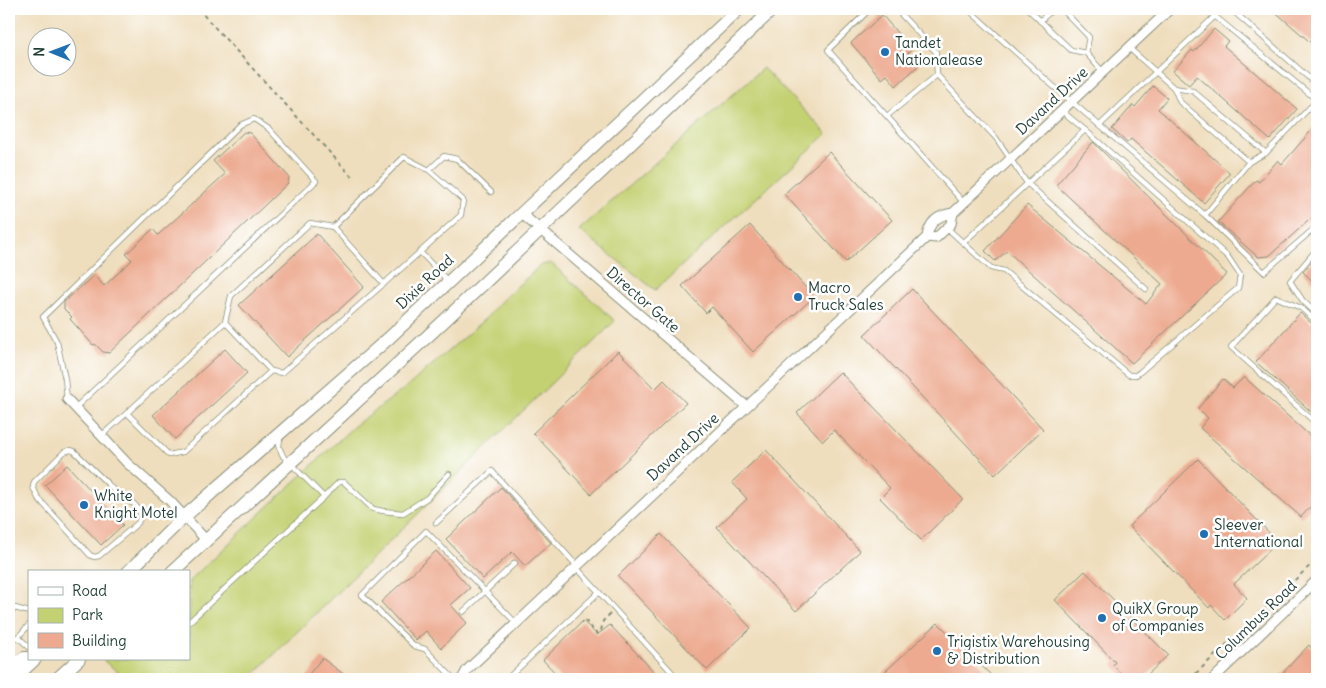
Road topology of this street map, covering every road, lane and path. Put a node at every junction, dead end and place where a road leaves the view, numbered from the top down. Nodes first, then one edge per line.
1 (198, 9) edge
2 (739, 9) edge
3 (773, 9) edge
4 (870, 9) edge
5 (896, 9) edge
6 (968, 9) edge
7 (1028, 9) edge
8 (1053, 9) edge
9 (1062, 9) edge
10 (1170, 9) edge
11 (1206, 9) edge
12 (1231, 9) edge
13 (1215, 16) junction
14 (1040, 21) junction
15 (1128, 48) junction
16 (1086, 53) junction
17 (1103, 72) junction
18 (1154, 72) junction
19 (938, 75) junction
20 (1317, 85) edge
21 (1174, 88) junction
22 (1317, 100) edge
23 (1071, 102) junction
24 (1062, 111) junction
25 (887, 116) junction
26 (1099, 126) junction
27 (1085, 130) junction
28 (1266, 153) junction
29 (1010, 160) junction
30 (1249, 162) junction
31 (429, 170) junction
32 (355, 180) dead end
33 (1027, 183) junction
34 (491, 192) dead end
35 (964, 203) junction
36 (953, 213) junction
37 (522, 214) junction
38 (1205, 215) junction
39 (1317, 226) edge
40 (333, 227) junction
41 (946, 228) junction
42 (541, 231) junction
43 (927, 237) junction
44 (963, 243) junction
45 (1317, 249) edge
46 (420, 252) junction
47 (449, 282) junction
48 (384, 284) junction
49 (1146, 289) dead end
50 (1317, 314) edge
51 (225, 322) junction
52 (1317, 322) edge
53 (271, 371) junction
54 (67, 399) joint
55 (746, 406) junction
56 (76, 407) junction
57 (127, 413) junction
58 (1317, 424) edge
59 (280, 434) junction
60 (101, 436) junction
61 (289, 464) junction
62 (449, 474) dead end
63 (108, 484) joint
64 (324, 497) junction
65 (184, 517) junction
66 (436, 523) dead end
67 (206, 540) junction
68 (1317, 559) edge
69 (515, 563) dead end
70 (577, 566) junction
71 (130, 570) edge
72 (174, 570) edge
73 (1317, 580) edge
74 (485, 591) junction
75 (599, 592) junction
76 (9, 606) edge
77 (15, 608) junction
78 (614, 610) junction
79 (28, 612) edge
80 (463, 612) dead end
81 (9, 615) edge
82 (585, 620) dead end
83 (190, 621) edge
84 (517, 623) junction
85 (28, 626) edge
86 (18, 637) junction
87 (9, 639) edge
88 (28, 646) edge
89 (28, 658) edge
90 (34, 660) edge
91 (76, 662) edge
92 (9, 668) edge
93 (14, 679) edge
94 (57, 679) edge
95 (66, 679) edge
96 (454, 679) edge
97 (462, 679) edge
98 (507, 679) edge
99 (678, 679) edge
100 (1190, 679) edge
101 (1213, 679) edge

1 - 32 path
2 - 37 main road, Dixie Road
3 - 42 main road
4 - 25 lane
5 - 19 lane
6 - 23 lane
7 - 14 lane
8 - 14 lane
9 - 16 lane
10 - 15 street, Davand Drive
11 - 13 lane
12 - 20 lane
13 - 18 lane
13 - 22 lane
14 - 16 lane
15 - 17 street, Davand Drive
15 - 18 lane
16 - 17 lane
17 - 23 street, Davand Drive
18 - 21 lane
18 - 26 lane
19 - 25 lane
19 - 29 lane
21 - 28 lane
21 - 30 lane
22 - 28 lane
23 - 24 street, Davand Drive
23 - 26 lane
24 - 27 lane
24 - 29 street, Davand Drive
25 - 35 lane
26 - 38 lane
27 - 33 lane
27 - 44 lane
28 - 30 lane
29 - 33 lane
29 - 35 street, Davand Drive
30 - 38 lane
31 - 34 lane
31 - 40 lane
31 - 46 lane
33 - 44 lane
33 - 49 lane
35 - 36 street, Davand Drive
36 - 41 street, Davand Drive
36 - 43 street, Davand Drive
37 - 42 street, Director Gate
37 - 47 main road, Dixie Road
38 - 39 lane
40 - 48 lane
40 - 51 lane
41 - 43 street, Davand Drive
41 - 44 lane
42 - 55 street, Director Gate
42 - 61 main road
43 - 55 street, Davand Drive
45 - 50 lane
46 - 47 lane
46 - 48 lane
47 - 59 main road, Dixie Road
48 - 53 lane
51 - 53 lane
51 - 57 lane
52 - 58 lane
53 - 57 lane
54 - 56 street
54 - 56 lane
55 - 70 street, Davand Drive
56 - 60 street
57 - 60 lane
59 - 61 lane
59 - 65 main road, Dixie Road
60 - 65 street
61 - 64 lane
61 - 67 main road
62 - 64 lane
63 - 63 lane
64 - 83 lane
65 - 67 street
65 - 71 main road, Dixie Road
66 - 70 lane
67 - 72 main road
68 - 100 path
69 - 74 lane
70 - 75 lane
70 - 84 street, Davand Drive
73 - 101 street, Columbus Road
74 - 80 lane
74 - 84 lane
74 - 96 lane
75 - 78 lane
75 - 98 lane
76 - 77 lane
77 - 79 lane
77 - 81 lane
78 - 82 path
78 - 99 lane
84 - 97 street, Davand Drive
85 - 86 lane
86 - 87 lane
86 - 88 lane
89 - 92 main road
90 - 93 main road
91 - 94 main road
91 - 95 main road

